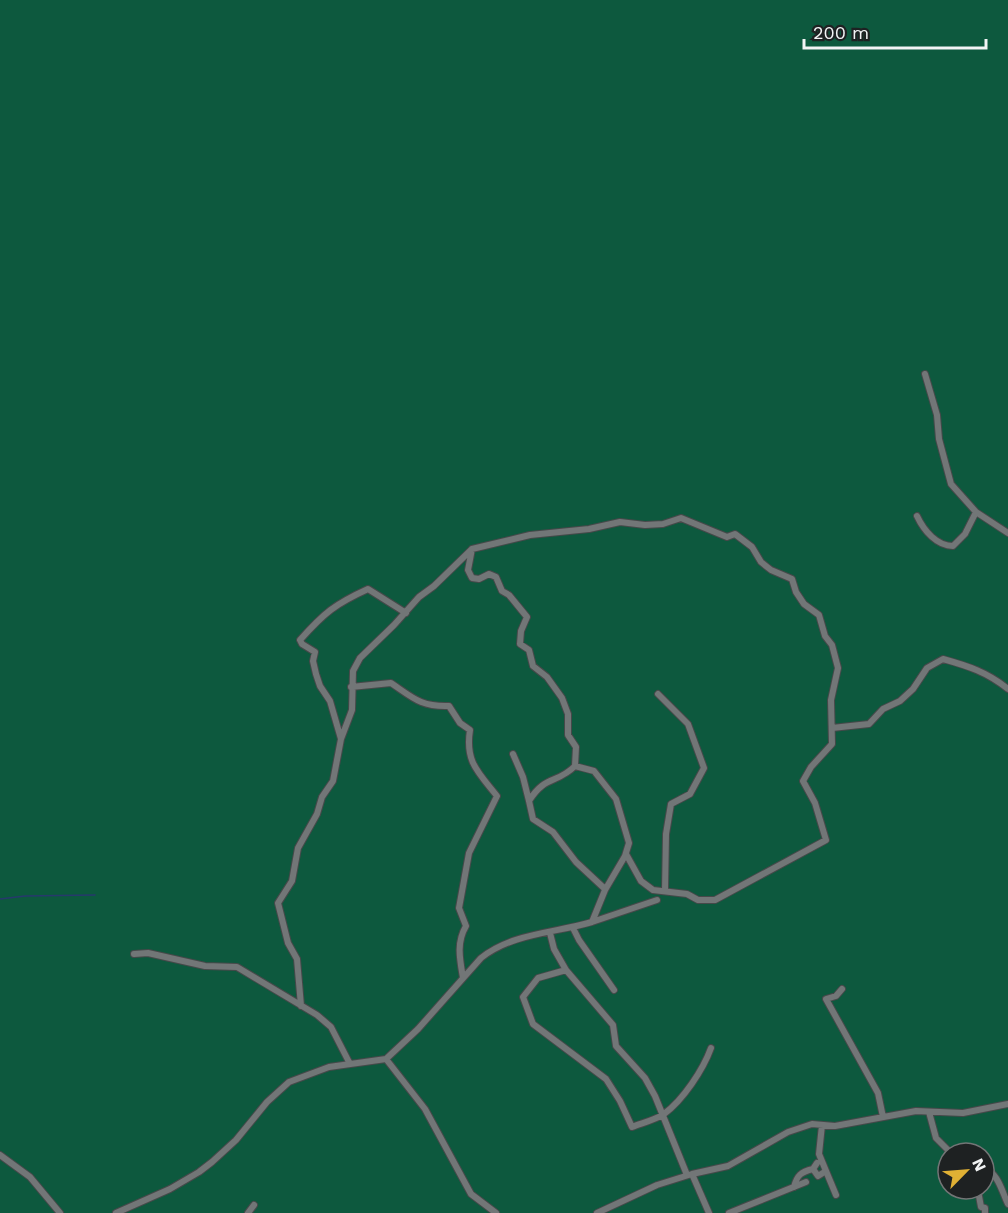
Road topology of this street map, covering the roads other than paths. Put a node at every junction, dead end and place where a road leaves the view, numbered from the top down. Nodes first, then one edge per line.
1 (925, 374) dead end
2 (976, 512) junction
3 (917, 516) dead end
4 (1008, 533) edge
5 (472, 549) junction
6 (406, 614) junction
7 (351, 687) junction
8 (1008, 690) edge
9 (658, 694) dead end
10 (832, 728) junction
11 (341, 739) junction
12 (513, 754) dead end
13 (575, 766) junction
14 (529, 801) junction
15 (626, 854) junction
16 (605, 889) junction
17 (665, 891) junction
18 (657, 900) dead end
19 (592, 922) junction
20 (573, 928) junction
21 (550, 933) junction
22 (134, 954) dead end
23 (566, 970) junction
24 (463, 978) junction
25 (842, 989) dead end
26 (614, 990) dead end
27 (301, 1006) junction
28 (711, 1048) dead end
29 (386, 1059) junction
30 (350, 1064) junction
31 (1008, 1104) edge
32 (929, 1112) junction
33 (662, 1115) junction
34 (883, 1117) junction
35 (822, 1125) junction
36 (939, 1141) edge
37 (0, 1155) edge
38 (826, 1171) junction
39 (689, 1174) junction
40 (996, 1177) edge
41 (806, 1182) dead end
42 (794, 1187) junction
43 (836, 1195) dead end
44 (980, 1201) edge
45 (1008, 1204) edge
46 (254, 1205) dead end
47 (60, 1213) edge
48 (116, 1213) edge
49 (248, 1213) edge
50 (496, 1213) edge
51 (597, 1213) edge
52 (709, 1213) edge
53 (729, 1213) edge
54 (986, 1213) edge

1 - 2 street
2 - 3 street
2 - 4 street
5 - 6 street
5 - 10 street
5 - 13 street
6 - 7 street
6 - 11 street
7 - 11 street
7 - 24 street
8 - 10 street
9 - 17 street
10 - 17 street
11 - 27 street
12 - 14 street
13 - 14 street
13 - 15 street
14 - 16 street
15 - 16 street
15 - 17 street
16 - 19 street
18 - 19 street
19 - 20 street
20 - 21 street
20 - 26 street
21 - 23 street
21 - 24 street
22 - 27 street
23 - 33 street
23 - 33 street
24 - 29 street
25 - 34 street
27 - 30 street
28 - 33 street
29 - 30 street
29 - 50 street
30 - 48 street
31 - 32 street
32 - 34 street
32 - 36 street
33 - 39 street
34 - 35 street
35 - 38 street
35 - 39 street
37 - 47 street
38 - 42 street
38 - 43 street
39 - 51 street
39 - 52 street
40 - 45 street
41 - 42 street
42 - 53 street
44 - 54 street
46 - 49 street

